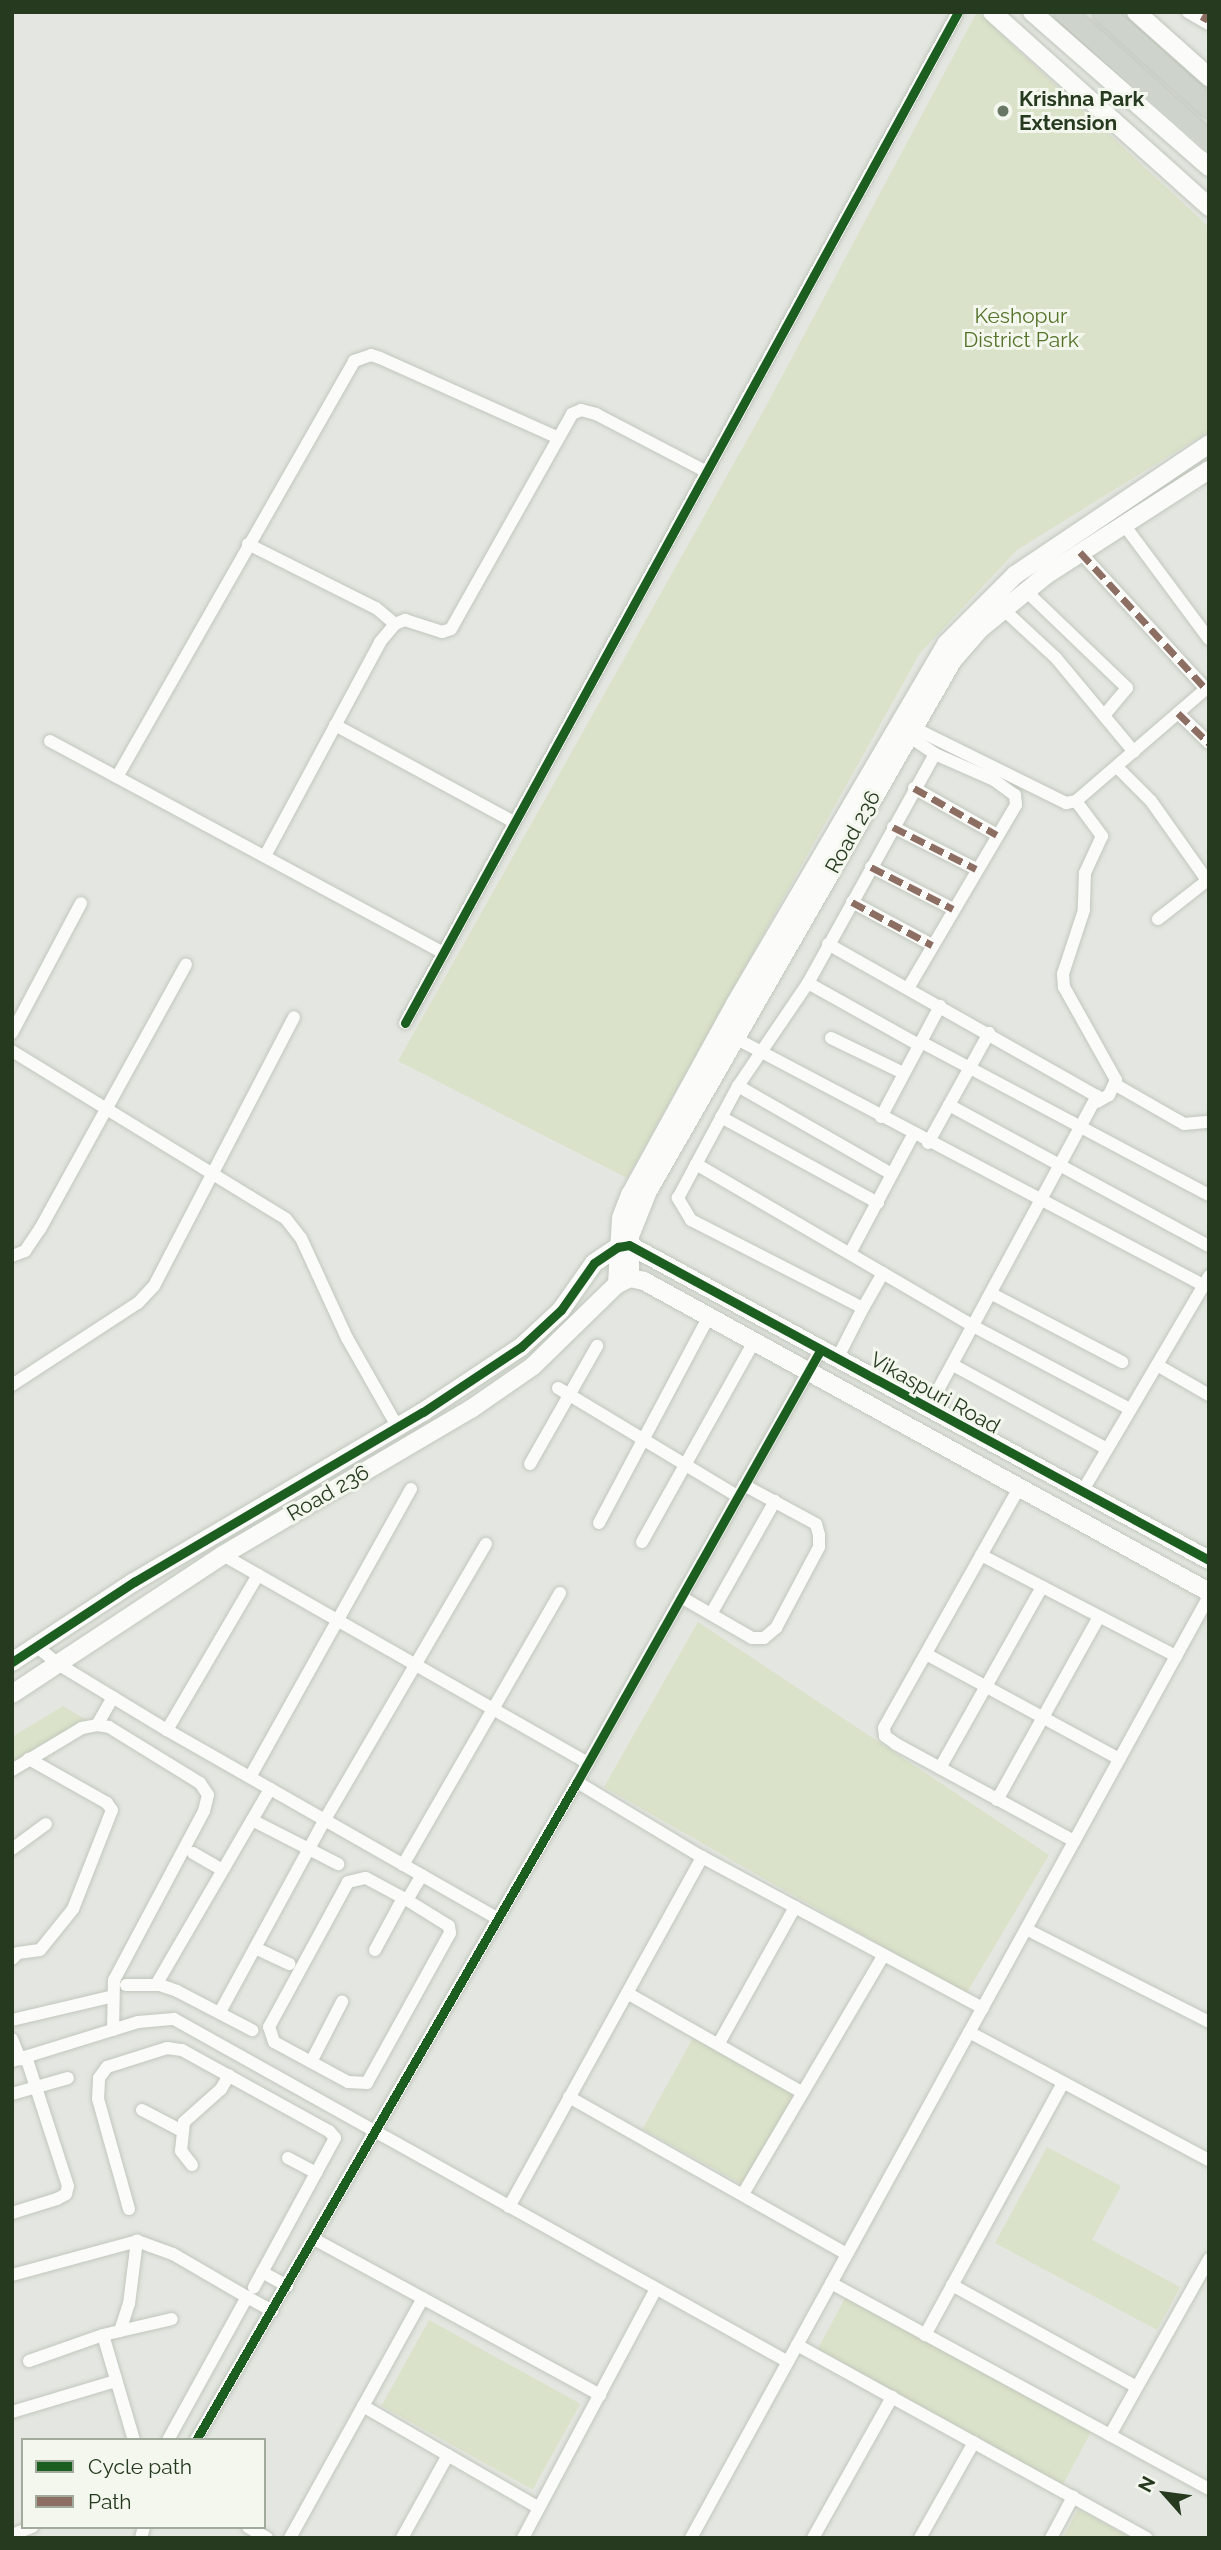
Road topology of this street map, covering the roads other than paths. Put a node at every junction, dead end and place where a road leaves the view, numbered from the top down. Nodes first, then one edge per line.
1 (958, 12) edge
2 (992, 12) edge
3 (1032, 12) edge
4 (1065, 12) edge
5 (1102, 12) edge
6 (1136, 12) edge
7 (1188, 12) edge
8 (1207, 19) edge
9 (1209, 77) edge
10 (1209, 107) edge
11 (1209, 142) edge
12 (1209, 167) edge
13 (1209, 207) edge
14 (557, 437) junction
15 (1209, 444) edge
16 (705, 471) junction
17 (1204, 476) edge
18 (1125, 526) junction
19 (1070, 534) junction
20 (248, 544) junction
21 (1080, 552) junction
22 (1026, 591) junction
23 (1003, 609) junction
24 (395, 624) junction
25 (1209, 639) edge
26 (1207, 688) edge
27 (1178, 713) junction
28 (1105, 714) junction
29 (335, 725) junction
30 (910, 731) junction
31 (50, 741) dead end
32 (1209, 743) edge
33 (1134, 752) junction
34 (935, 754) junction
35 (1116, 767) junction
36 (117, 777) junction
37 (914, 788) junction
38 (1076, 801) junction
39 (514, 822) junction
40 (893, 827) junction
41 (997, 835) junction
42 (265, 856) junction
43 (871, 867) junction
44 (976, 869) junction
45 (1208, 879) edge
46 (852, 902) junction
47 (81, 903) dead end
48 (953, 909) junction
49 (1158, 919) dead end
50 (828, 944) junction
51 (932, 946) junction
52 (443, 953) junction
53 (186, 965) dead end
54 (808, 983) junction
55 (908, 988) junction
56 (940, 1006) junction
57 (293, 1017) dead end
58 (405, 1023) dead end
59 (12, 1033) edge
60 (989, 1033) junction
61 (736, 1038) junction
62 (831, 1038) dead end
63 (920, 1043) junction
64 (12, 1051) edge
65 (763, 1053) junction
66 (969, 1069) junction
67 (903, 1073) junction
68 (1116, 1085) junction
69 (738, 1086) junction
70 (1097, 1102) junction
71 (949, 1105) junction
72 (105, 1107) junction
73 (881, 1117) junction
74 (721, 1118) junction
75 (1209, 1122) edge
76 (1082, 1129) junction
77 (913, 1135) junction
78 (929, 1143) junction
79 (696, 1164) junction
80 (1062, 1167) junction
81 (212, 1171) junction
82 (890, 1173) junction
83 (1209, 1195) edge
84 (1044, 1201) junction
85 (878, 1203) junction
86 (623, 1246) junction
87 (1209, 1247) edge
88 (850, 1253) junction
89 (12, 1256) edge
90 (883, 1273) junction
91 (631, 1281) junction
92 (1206, 1281) edge
93 (992, 1294) junction
94 (863, 1308) junction
95 (708, 1318) junction
96 (973, 1326) junction
97 (753, 1343) junction
98 (597, 1346) dead end
99 (820, 1350) junction
100 (837, 1359) junction
101 (1122, 1362) dead end
102 (953, 1365) junction
103 (1157, 1365) junction
104 (807, 1373) junction
105 (12, 1385) edge
106 (563, 1392) junction
107 (1209, 1395) edge
108 (928, 1409) junction
109 (1130, 1409) junction
110 (397, 1426) junction
111 (643, 1440) junction
112 (1107, 1449) junction
113 (530, 1464) dead end
114 (684, 1465) junction
115 (1019, 1488) junction
116 (411, 1489) dead end
117 (740, 1491) junction
118 (1083, 1492) junction
119 (775, 1501) junction
120 (598, 1523) dead end
121 (642, 1542) dead end
122 (486, 1544) dead end
123 (223, 1555) junction
124 (981, 1555) junction
125 (1209, 1560) edge
126 (258, 1575) junction
127 (1042, 1587) junction
128 (560, 1593) dead end
129 (1209, 1594) edge
130 (681, 1597) junction
131 (711, 1614) junction
132 (1099, 1617) junction
133 (338, 1621) junction
134 (36, 1646) junction
135 (926, 1654) junction
136 (1176, 1656) junction
137 (12, 1662) edge
138 (58, 1664) junction
139 (416, 1665) junction
140 (987, 1687) junction
141 (12, 1694) edge
142 (113, 1697) junction
143 (492, 1709) junction
144 (1044, 1718) junction
145 (97, 1725) junction
146 (167, 1730) junction
147 (29, 1759) junction
148 (1119, 1759) junction
149 (587, 1763) junction
150 (940, 1768) junction
151 (12, 1770) edge
152 (250, 1777) junction
153 (577, 1782) junction
154 (270, 1789) junction
155 (997, 1800) junction
156 (252, 1820) junction
157 (324, 1821) junction
158 (46, 1824) dead end
159 (1074, 1841) junction
160 (12, 1849) edge
161 (309, 1850) junction
162 (193, 1853) dead end
163 (702, 1857) junction
164 (338, 1864) dead end
165 (403, 1865) junction
166 (223, 1870) junction
167 (422, 1875) junction
168 (405, 1899) junction
169 (795, 1907) junction
170 (496, 1918) junction
171 (1026, 1928) junction
172 (255, 1948) junction
173 (375, 1950) dead end
174 (884, 1955) junction
175 (12, 1959) edge
176 (290, 1964) dead end
177 (126, 1985) dead end
178 (156, 1985) junction
179 (627, 1993) junction
180 (110, 1997) junction
181 (342, 2002) dead end
182 (983, 2008) junction
183 (220, 2012) junction
184 (12, 2020) edge
185 (1209, 2022) edge
186 (113, 2030) junction
187 (252, 2030) dead end
188 (969, 2032) junction
189 (12, 2039) edge
190 (719, 2043) junction
191 (236, 2052) junction
192 (19, 2059) edge
193 (311, 2062) junction
194 (227, 2074) junction
195 (68, 2078) dead end
196 (1063, 2082) junction
197 (36, 2087) junction
198 (803, 2093) junction
199 (12, 2094) edge
200 (569, 2097) junction
201 (142, 2110) dead end
202 (182, 2131) junction
203 (374, 2132) junction
204 (288, 2158) dead end
205 (1209, 2160) edge
206 (192, 2165) dead end
207 (316, 2173) junction
208 (743, 2194) junction
209 (509, 2207) junction
210 (130, 2209) dead end
211 (12, 2213) edge
212 (314, 2239) junction
213 (137, 2241) junction
214 (847, 2254) junction
215 (1209, 2259) edge
216 (262, 2272) junction
217 (12, 2275) edge
218 (831, 2283) junction
219 (952, 2285) junction
220 (287, 2286) junction
221 (656, 2289) junction
222 (250, 2292) junction
223 (423, 2298) junction
224 (272, 2311) junction
225 (172, 2319) dead end
226 (120, 2331) junction
227 (103, 2334) junction
228 (925, 2335) junction
229 (797, 2345) junction
230 (29, 2361) dead end
231 (788, 2362) junction
232 (116, 2381) junction
233 (1137, 2388) junction
234 (600, 2395) junction
235 (892, 2397) junction
236 (363, 2406) junction
237 (12, 2412) edge
238 (1110, 2435) junction
239 (133, 2438) edge
240 (169, 2438) edge
241 (197, 2438) edge
242 (974, 2442) junction
243 (447, 2455) junction
244 (1209, 2489) edge
245 (1073, 2497) junction
246 (539, 2508) junction
247 (251, 2529) edge
248 (267, 2538) edge
249 (290, 2538) edge
250 (402, 2538) edge
251 (523, 2538) edge
252 (691, 2538) edge
253 (813, 2538) edge
254 (920, 2538) edge
255 (1051, 2538) edge
256 (1146, 2538) edge

1 - 16 street
2 - 13 street
3 - 12 street
4 - 11 main road
5 - 10 main road
6 - 9 street
7 - 8 street
14 - 16 street
14 - 20 street
14 - 24 street
15 - 19 street
16 - 39 street
17 - 18 street, Road 236
18 - 21 street, Road 236
18 - 25 street
19 - 21 street
19 - 86 street
20 - 24 street
20 - 36 street
21 - 22 street, Road 236
21 - 26 street
22 - 23 street, Road 236
22 - 28 street
23 - 28 street
23 - 30 street, Road 236
24 - 29 street
26 - 27 street
27 - 32 street
27 - 33 street
28 - 33 street
29 - 39 street
29 - 42 street
30 - 34 street
30 - 38 street
30 - 61 street, Road 236
31 - 36 street
33 - 35 street
34 - 37 street
34 - 41 street
35 - 38 street
35 - 45 street
36 - 42 street
37 - 40 street
37 - 41 street
38 - 68 street
39 - 52 street
40 - 43 street
40 - 44 street
41 - 44 street
42 - 52 street
43 - 46 street
43 - 48 street
44 - 48 street
45 - 49 street
46 - 50 street
46 - 51 street
47 - 59 street
48 - 51 street
50 - 54 street
50 - 55 street
51 - 55 street
52 - 58 street
53 - 72 street
54 - 63 street
54 - 65 street
55 - 56 street
56 - 60 street
56 - 63 street
57 - 81 street
60 - 66 street
60 - 70 street
61 - 65 street
61 - 86 street, Road 236
62 - 67 street
63 - 66 street
63 - 67 street
64 - 72 street
65 - 69 street
65 - 73 street
66 - 71 street
66 - 76 street
67 - 73 street
68 - 70 street
68 - 75 street
69 - 74 street
69 - 82 street
70 - 76 street
71 - 78 street
71 - 80 street
72 - 81 street
72 - 89 street
73 - 77 street
74 - 79 street
74 - 85 street
76 - 80 street
76 - 83 street
77 - 78 street
77 - 82 street
78 - 84 street
79 - 88 street
79 - 94 street
80 - 84 street
80 - 87 street
81 - 105 street
81 - 110 street
82 - 85 street
84 - 92 street
84 - 93 street
85 - 88 street
86 - 91 street, Road 236
86 - 99 street, Vikaspuri Road
86 - 110 street
88 - 90 street
90 - 94 street
90 - 96 street
91 - 95 street, Vikaspuri Road
91 - 123 street, Road 236
92 - 103 street
93 - 96 street
93 - 101 street
94 - 100 street
95 - 97 street, Vikaspuri Road
95 - 111 street
96 - 102 street
96 - 109 street
97 - 104 street, Vikaspuri Road
97 - 114 street
98 - 106 street
99 - 100 street, Vikaspuri Road
99 - 104 street
100 - 108 street, Vikaspuri Road
102 - 108 street
102 - 112 street
103 - 107 street
103 - 109 street
104 - 115 street, Vikaspuri Road
104 - 117 street
106 - 111 street
106 - 113 street
108 - 118 street, Vikaspuri Road
109 - 112 street
110 - 134 street
111 - 114 street
111 - 120 street
112 - 118 street
114 - 117 street
114 - 121 street
115 - 124 street
115 - 129 street, Vikaspuri Road
116 - 133 street
117 - 119 street
117 - 130 street
118 - 125 street, Vikaspuri Road
119 - 131 street
119 - 131 street
122 - 139 street
123 - 126 street
123 - 138 street, Road 236
124 - 127 street
124 - 135 street
126 - 133 street
126 - 146 street
127 - 132 street
127 - 140 street
128 - 143 street
129 - 136 street
130 - 131 street
130 - 149 street
132 - 136 street
132 - 144 street
133 - 139 street
133 - 152 street
134 - 137 street
134 - 138 street
135 - 140 street
135 - 150 street
136 - 148 street
138 - 141 street, Road 236
138 - 142 street
139 - 143 street
139 - 157 street
140 - 144 street
140 - 150 street
142 - 145 street
142 - 146 street
143 - 149 street
143 - 165 street
144 - 148 street
144 - 155 street
145 - 147 street
145 - 180 street
146 - 152 street
147 - 151 street
147 - 175 street
148 - 159 street
149 - 153 street
150 - 155 street
152 - 154 street
153 - 163 street
153 - 170 street
154 - 156 street
154 - 157 street
155 - 159 street
156 - 161 street
156 - 166 street
157 - 161 street
157 - 165 street
158 - 160 street
159 - 171 street
161 - 164 street
161 - 172 street
162 - 166 street
163 - 169 street
163 - 179 street
165 - 167 street
166 - 178 street
167 - 168 street
167 - 170 street
168 - 173 street
168 - 193 street
168 - 193 street
169 - 174 street
169 - 190 street
170 - 203 street
171 - 182 street
171 - 185 street
172 - 176 street
172 - 183 street
174 - 182 street
174 - 198 street
177 - 178 street
178 - 183 street
179 - 190 street
179 - 200 street
180 - 184 street
180 - 186 street
181 - 193 street
182 - 188 street
183 - 187 street
186 - 191 street
186 - 192 street
188 - 196 street
188 - 214 street
189 - 192 street
190 - 198 street
191 - 194 street
191 - 203 street
192 - 197 street
194 - 202 street
194 - 207 street
194 - 210 street
195 - 197 street
196 - 205 street
196 - 219 street
197 - 199 street
197 - 211 street
198 - 208 street
200 - 208 street
200 - 209 street
201 - 202 street
202 - 206 street
203 - 209 street
203 - 212 street
204 - 207 street
207 - 216 street
208 - 214 street
209 - 221 street
212 - 220 street
212 - 223 street
213 - 217 street
213 - 222 street
213 - 226 street
214 - 218 street
215 - 233 street
216 - 220 street
216 - 222 street
218 - 228 street
218 - 229 street
219 - 228 street
219 - 233 street
220 - 224 street
221 - 231 street
221 - 234 street
222 - 224 street
222 - 240 street
223 - 234 street
223 - 236 street
224 - 241 street
225 - 226 street
226 - 227 street
227 - 230 street
227 - 232 street
228 - 238 street
229 - 231 street
229 - 235 street
231 - 252 street
232 - 237 street
232 - 239 street
233 - 238 street
234 - 246 street
235 - 242 street
235 - 253 street
236 - 243 street
236 - 249 street
238 - 244 street
242 - 245 street
242 - 254 street
243 - 246 street
243 - 250 street
245 - 255 street
245 - 256 street
246 - 251 street
247 - 248 street

